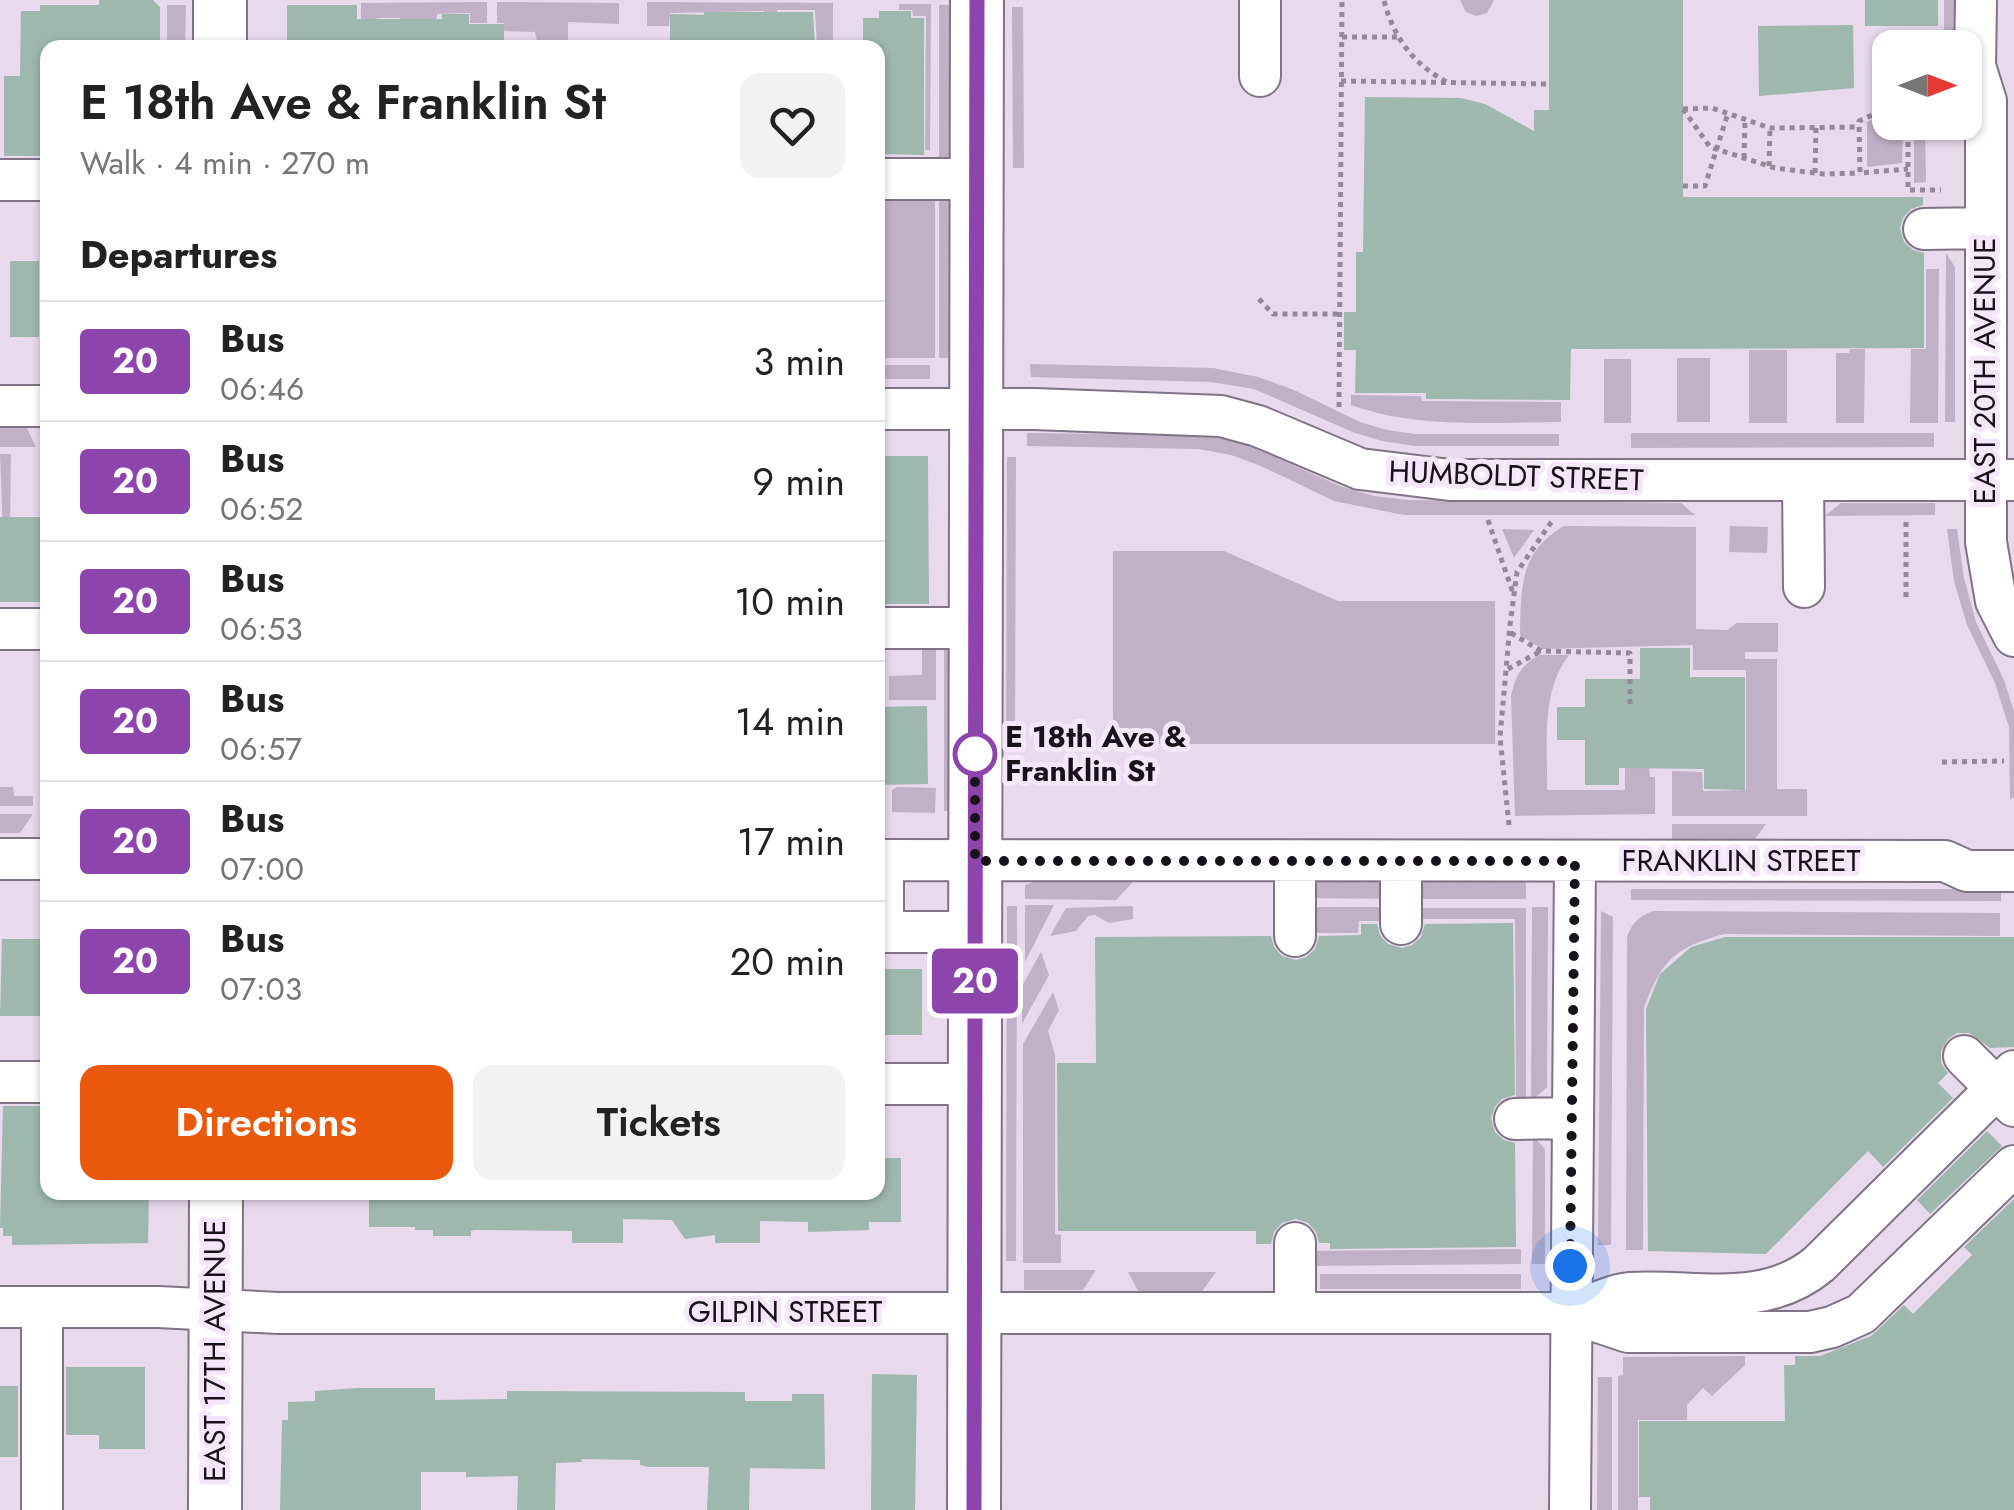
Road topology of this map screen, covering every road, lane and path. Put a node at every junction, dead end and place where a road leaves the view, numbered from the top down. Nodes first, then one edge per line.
1 (220, 0) edge
2 (977, 0) edge
3 (1260, 0) edge
4 (1976, 0) edge
5 (1999, 0) edge
6 (1342, 1) edge
7 (1384, 1) edge
8 (1397, 36) junction
9 (1342, 37) junction
10 (220, 40) edge
11 (1260, 76) dead end
12 (1342, 81) junction
13 (1449, 82) junction
14 (1549, 84) dead end
15 (1986, 101) junction
16 (1728, 113) junction
17 (1872, 115) edge
18 (1744, 119) junction
19 (1816, 127) junction
20 (1859, 127) junction
21 (1770, 128) junction
22 (1908, 140) edge
23 (1718, 150) junction
24 (1744, 158) junction
25 (1769, 166) junction
26 (1908, 169) junction
27 (1815, 173) junction
28 (1860, 173) junction
29 (885, 179) edge
30 (976, 179) junction
31 (0, 180) edge
32 (40, 180) edge
33 (1683, 186) dead end
34 (1941, 190) dead end
35 (1924, 238) dead end
36 (1985, 238) junction
37 (1259, 298) dead end
38 (1340, 314) junction
39 (0, 406) edge
40 (40, 406) edge
41 (1339, 407) dead end
42 (885, 409) edge
43 (976, 409) junction
44 (1811, 480) junction
45 (1999, 480) edge
46 (1488, 520) dead end
47 (1552, 520) dead end
48 (1906, 522) dead end
49 (1812, 586) dead end
50 (1514, 596) junction
51 (1906, 600) dead end
52 (885, 628) edge
53 (976, 628) junction
54 (0, 629) edge
55 (40, 629) edge
56 (1511, 633) junction
57 (2014, 636) edge
58 (1541, 651) junction
59 (1507, 669) junction
60 (1630, 704) dead end
61 (2004, 761) dead end
62 (1942, 762) dead end
63 (1509, 825) dead end
64 (2014, 847) edge
65 (0, 859) edge
66 (40, 859) edge
67 (885, 860) edge
68 (975, 861) junction
69 (1295, 861) junction
70 (1401, 861) junction
71 (1575, 861) junction
72 (1945, 862) junction
73 (2014, 871) edge
74 (1401, 924) dead end
75 (885, 932) edge
76 (975, 932) junction
77 (1295, 936) dead end
78 (1964, 1056) dead end
79 (0, 1082) edge
80 (40, 1082) edge
81 (885, 1084) edge
82 (974, 1084) junction
83 (2008, 1089) edge
84 (1571, 1118) junction
85 (1515, 1119) dead end
86 (2014, 1166) edge
87 (216, 1200) edge
88 (1295, 1244) dead end
89 (42, 1307) junction
90 (0, 1308) edge
91 (216, 1310) junction
92 (974, 1312) junction
93 (1295, 1312) junction
94 (1570, 1313) junction
95 (42, 1510) edge
96 (215, 1510) edge
97 (974, 1510) edge
98 (1570, 1510) edge

1 - 10 main road
2 - 30 main road
3 - 11 street
4 - 15 street, EAST 20TH AVENUE
5 - 15 street, EAST 20TH AVENUE
6 - 9 path
7 - 8 path
8 - 9 path
8 - 13 path
9 - 12 path
12 - 13 path
12 - 38 path
13 - 14 path
15 - 36 street, EAST 20TH AVENUE
16 - 18 path
16 - 23 path
16 - 23 path
17 - 20 path
18 - 21 path
18 - 24 path
19 - 20 path
19 - 21 path
19 - 27 path
20 - 28 path
21 - 25 path
22 - 26 path
23 - 24 path
23 - 33 path
24 - 25 path
25 - 27 path
26 - 28 path
26 - 34 path
27 - 28 path
29 - 30 street
30 - 43 main road
31 - 32 street
35 - 36 street
36 - 45 street, EAST 20TH AVENUE
37 - 38 path
38 - 41 path
39 - 40 street
42 - 43 street, HUMBOLDT STREET
43 - 44 street, HUMBOLDT STREET
43 - 53 main road
44 - 45 street, HUMBOLDT STREET
44 - 49 street
45 - 57 street, EAST 20TH AVENUE
46 - 50 path
47 - 50 path
48 - 51 path
50 - 56 path
52 - 53 street
53 - 68 main road
54 - 55 street
56 - 58 path
56 - 59 path
58 - 59 path
58 - 60 path
59 - 63 path
61 - 62 path
64 - 72 street, FRANKLIN STREET
65 - 66 street
67 - 68 street, FRANKLIN STREET
68 - 69 street, FRANKLIN STREET
68 - 76 main road
69 - 70 street, FRANKLIN STREET
69 - 77 street
70 - 71 street, FRANKLIN STREET
70 - 74 street
71 - 72 street, FRANKLIN STREET
71 - 84 street
72 - 73 street, FRANKLIN STREET
75 - 76 street
76 - 82 main road
78 - 83 street
79 - 80 street
81 - 82 street
82 - 92 main road
83 - 94 street
84 - 85 street
84 - 94 street
86 - 94 street
87 - 91 main road, EAST 17TH AVENUE
88 - 93 street
89 - 90 street, GILPIN STREET
89 - 91 street, GILPIN STREET
89 - 95 street
91 - 92 street, GILPIN STREET
91 - 96 main road, EAST 17TH AVENUE
92 - 93 street, GILPIN STREET
92 - 97 main road
93 - 94 street, GILPIN STREET
94 - 98 street

